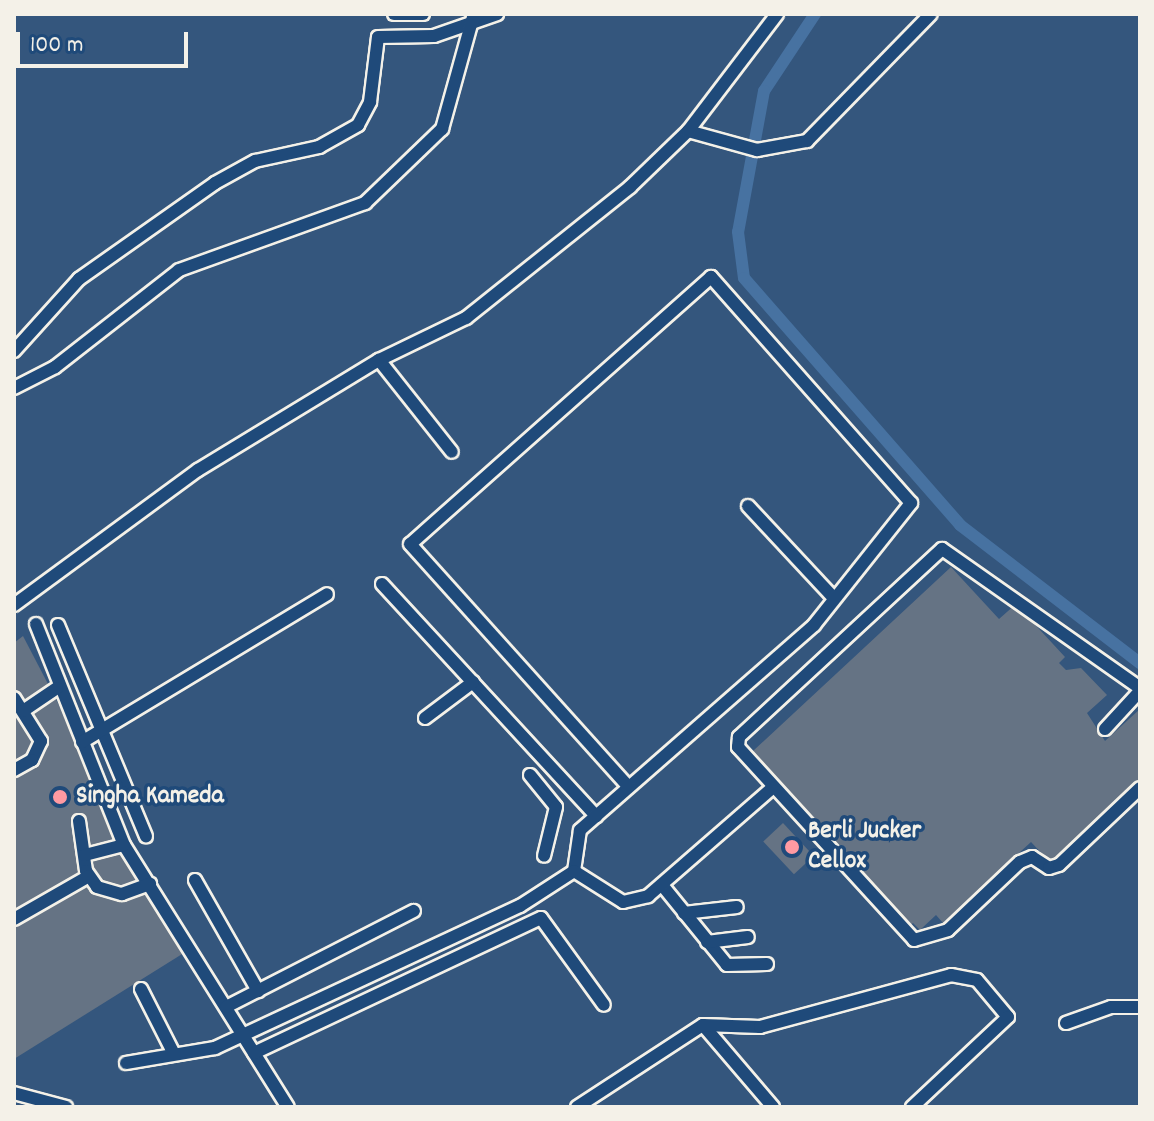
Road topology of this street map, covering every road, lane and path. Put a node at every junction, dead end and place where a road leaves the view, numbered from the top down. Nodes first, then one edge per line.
1 (394, 14) edge
2 (423, 14) edge
3 (497, 14) edge
4 (759, 14) edge
5 (931, 14) edge
6 (472, 18) edge
7 (774, 18) edge
8 (688, 131) junction
9 (14, 351) edge
10 (379, 360) junction
11 (14, 388) edge
12 (452, 452) dead end
13 (748, 506) dead end
14 (382, 584) dead end
15 (327, 594) dead end
16 (832, 596) junction
17 (14, 605) edge
18 (36, 624) dead end
19 (58, 625) dead end
20 (473, 682) junction
21 (57, 688) junction
22 (1140, 689) edge
23 (14, 698) edge
24 (23, 711) junction
25 (425, 718) dead end
26 (106, 728) junction
27 (1105, 729) dead end
28 (82, 742) junction
29 (14, 770) edge
30 (530, 775) dead end
31 (568, 785) junction
32 (628, 786) junction
33 (1140, 788) edge
34 (770, 790) junction
35 (553, 798) junction
36 (596, 816) junction
37 (79, 821) dead end
38 (146, 836) dead end
39 (124, 845) junction
40 (85, 855) junction
41 (544, 856) dead end
42 (574, 871) junction
43 (89, 876) junction
44 (195, 880) dead end
45 (150, 884) junction
46 (662, 885) junction
47 (737, 907) dead end
48 (414, 911) dead end
49 (684, 913) junction
50 (14, 919) edge
51 (748, 937) dead end
52 (707, 942) junction
53 (767, 964) dead end
54 (141, 989) dead end
55 (258, 991) junction
56 (604, 1005) dead end
57 (226, 1007) junction
58 (1140, 1007) edge
59 (1066, 1023) dead end
60 (703, 1025) junction
61 (242, 1032) junction
62 (173, 1052) junction
63 (254, 1053) junction
64 (126, 1063) dead end
65 (14, 1093) edge
66 (764, 1104) edge
67 (66, 1107) edge
68 (288, 1107) edge
69 (577, 1107) edge
70 (912, 1107) edge

1 - 2 street
3 - 6 street
4 - 7 street
5 - 8 street
6 - 9 street
6 - 11 street
7 - 8 street
8 - 10 street
10 - 12 street
10 - 17 street
13 - 16 street
14 - 20 street
15 - 26 street
16 - 32 street
16 - 32 street
18 - 21 street
19 - 26 street
20 - 25 street
20 - 31 street
21 - 24 street
21 - 28 street
22 - 27 street
22 - 34 street
23 - 24 street
24 - 29 street
26 - 28 street
26 - 38 street
28 - 39 street
30 - 35 street
31 - 35 street
31 - 36 street
32 - 36 street
33 - 34 street
34 - 46 street
35 - 41 street
36 - 42 street
37 - 40 street
39 - 40 street
39 - 45 street
40 - 43 street
42 - 46 street
42 - 61 street
43 - 45 street
43 - 50 street
44 - 55 street
45 - 57 street
46 - 49 street
47 - 49 street
48 - 55 street
49 - 52 street
51 - 52 street
52 - 53 street
54 - 62 street
55 - 57 street
56 - 63 street
57 - 61 street
58 - 59 street
60 - 66 street
60 - 69 street
60 - 70 street
61 - 62 street
61 - 63 street
62 - 64 street
63 - 68 street
65 - 67 street

